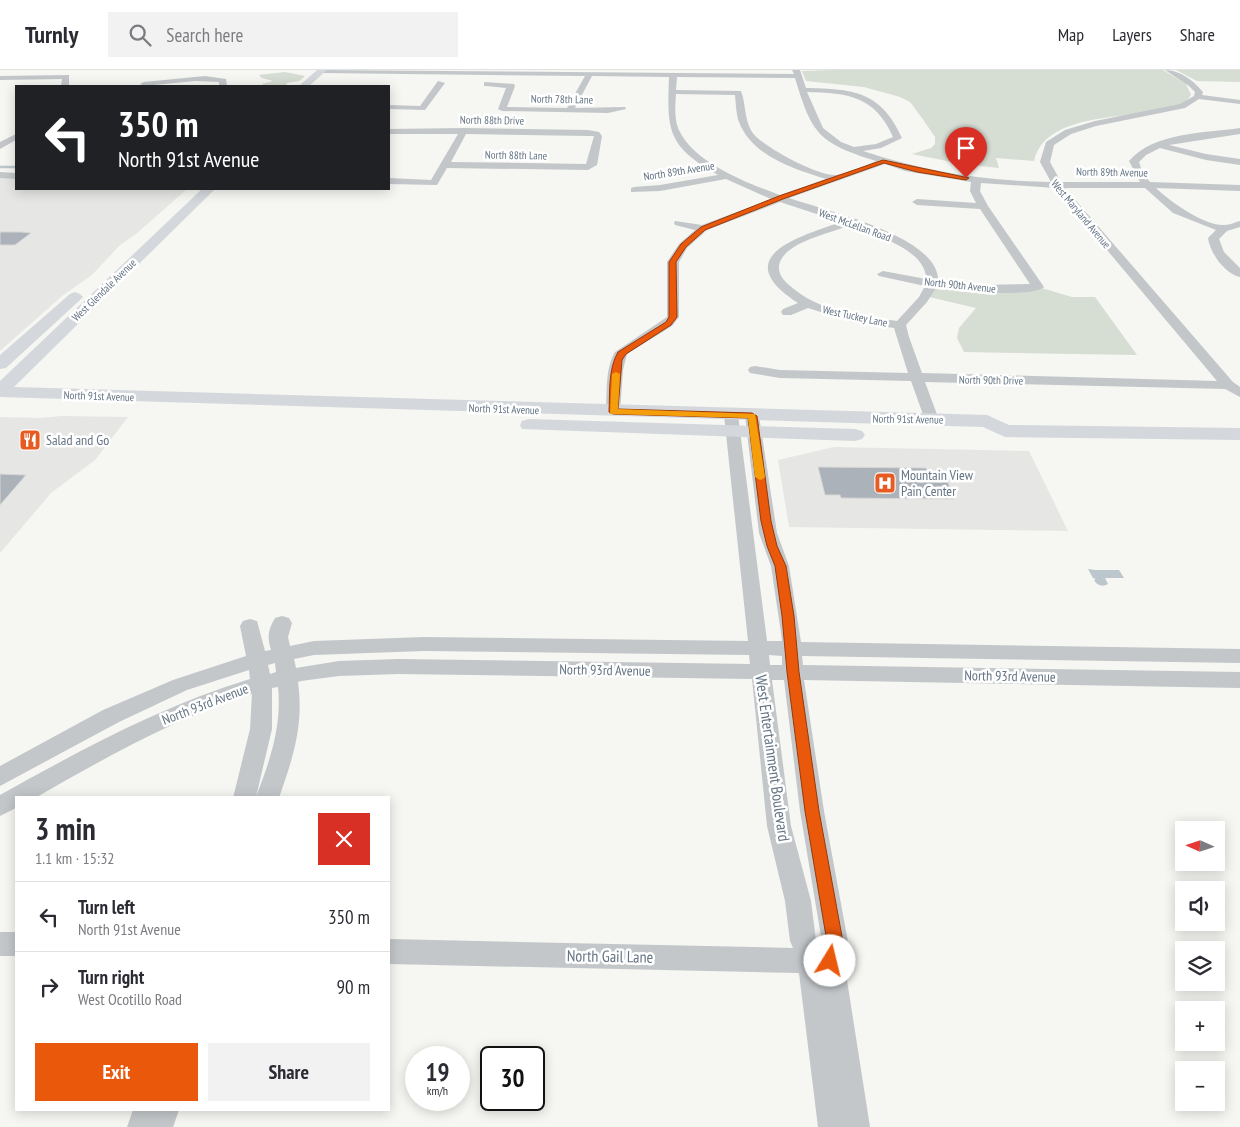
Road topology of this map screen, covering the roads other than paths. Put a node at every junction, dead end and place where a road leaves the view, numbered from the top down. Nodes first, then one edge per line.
1 (322, 70) edge
2 (334, 70) edge
3 (1169, 70) edge
4 (484, 71) edge
5 (590, 73) junction
6 (735, 73) edge
7 (797, 73) edge
8 (149, 74) dead end
9 (674, 74) junction
10 (1, 77) edge
11 (222, 83) edge
12 (451, 84) dead end
13 (65, 85) edge
14 (144, 85) edge
15 (305, 85) edge
16 (318, 85) edge
17 (803, 90) junction
18 (673, 92) junction
19 (738, 93) joint
20 (1198, 97) junction
21 (1240, 102) edge
22 (390, 107) edge
23 (622, 109) dead end
24 (570, 110) junction
25 (390, 131) edge
26 (464, 131) junction
27 (1240, 131) edge
28 (15, 138) edge
29 (1158, 145) junction
30 (0, 147) edge
31 (15, 149) edge
32 (854, 150) junction
33 (690, 151) junction
34 (677, 152) dead end
35 (883, 162) junction
36 (1240, 162) edge
37 (444, 166) junction
38 (588, 168) joint
39 (0, 175) edge
40 (15, 176) edge
41 (727, 176) junction
42 (835, 179) junction
43 (976, 180) junction
44 (390, 181) edge
45 (1056, 184) junction
46 (1147, 186) junction
47 (1240, 188) edge
48 (192, 190) edge
49 (208, 190) edge
50 (634, 190) dead end
51 (781, 198) junction
52 (917, 202) dead end
53 (983, 206) junction
54 (850, 222) junction
55 (679, 223) dead end
56 (1240, 224) edge
57 (703, 228) junction
58 (1223, 229) junction
59 (125, 261) junction
60 (104, 270) dead end
61 (883, 274) dead end
62 (1240, 274) edge
63 (933, 283) junction
64 (89, 294) junction
65 (807, 304) junction
66 (787, 312) dead end
67 (900, 325) junction
68 (0, 364) edge
69 (755, 370) dead end
70 (917, 378) junction
71 (1234, 389) edge
72 (0, 392) edge
73 (277, 402) junction
74 (1240, 404) edge
75 (0, 408) edge
76 (158, 412) junction
77 (613, 412) junction
78 (932, 420) junction
79 (485, 423) junction
80 (732, 424) junction
81 (753, 424) junction
82 (1005, 430) junction
83 (1240, 434) edge
84 (282, 623) dead end
85 (250, 626) dead end
86 (283, 654) junction
87 (1240, 656) edge
88 (258, 660) junction
89 (760, 660) junction
90 (792, 660) junction
91 (286, 677) junction
92 (1240, 680) edge
93 (260, 684) junction
94 (0, 777) edge
95 (18, 796) edge
96 (244, 796) edge
97 (268, 796) edge
98 (15, 798) edge
99 (0, 806) edge
100 (0, 944) edge
101 (15, 944) edge
102 (390, 952) edge
103 (821, 961) junction
104 (148, 1111) edge
105 (164, 1111) edge
106 (142, 1127) edge
107 (158, 1127) edge
108 (833, 1127) edge
109 (855, 1127) edge

1 - 2 street
1 - 15 main road
2 - 4 street
2 - 16 main road
3 - 20 street
4 - 5 street
4 - 24 street, North 78th Lane
5 - 9 street
5 - 24 street
6 - 7 street
6 - 9 street
7 - 17 street
8 - 14 street
9 - 18 street, West McLellan Road
10 - 13 street
11 - 14 street
12 - 22 street
17 - 32 street
17 - 32 street
18 - 19 street
18 - 33 street, West McLellan Road
19 - 42 street
20 - 21 street
20 - 45 street, West Maryland Avenue
23 - 24 street, North 78th Lane
25 - 26 street, North 88th Drive
26 - 37 street
26 - 38 street, North 88th Drive
27 - 29 street
28 - 30 street
29 - 36 street
29 - 46 street
30 - 31 street
32 - 35 street
33 - 34 street
33 - 41 street, West McLellan Road
35 - 42 street
35 - 43 street, North 89th Avenue
37 - 38 street, North 88th Lane
37 - 44 street
39 - 40 street
41 - 50 street, North 89th Avenue
41 - 51 street, West McLellan Road
42 - 51 street
43 - 45 street, North 89th Avenue
43 - 53 street
45 - 46 street, North 89th Avenue
45 - 71 street, West Maryland Avenue
46 - 47 street, North 89th Avenue
46 - 58 street
48 - 59 main road
49 - 59 main road, West Glendale Avenue
51 - 54 street, West McLellan Road
51 - 57 street
52 - 53 street
53 - 63 street, North 90th Avenue
54 - 63 street, West McLellan Road
54 - 65 street, West Tuckey Lane
55 - 57 street
56 - 58 street
57 - 77 street
58 - 62 street
59 - 64 main road, West Glendale Avenue
60 - 64 main road
61 - 63 street, North 90th Avenue
63 - 67 street
64 - 68 main road, West Glendale Avenue
64 - 72 main road, West Glendale Avenue
65 - 66 street
65 - 67 street, West Tuckey Lane
67 - 70 street
69 - 70 street, North 90th Drive
70 - 71 street, North 90th Drive
70 - 78 street
71 - 74 street, West Maryland Avenue
72 - 73 main road, North 91st Avenue
73 - 76 main road
73 - 77 main road, North 91st Avenue
75 - 76 main road, North 91st Avenue
76 - 79 main road, North 91st Avenue
77 - 79 main road
77 - 80 main road, North 91st Avenue
78 - 81 main road, North 91st Avenue
78 - 82 main road, North 91st Avenue
79 - 80 main road, North 91st Avenue
80 - 81 main road, North 91st Avenue
80 - 89 street, West Entertainment Boulevard
81 - 82 main road, North 91st Avenue
81 - 90 street, West Entertainment Boulevard
82 - 83 main road, North 91st Avenue
84 - 86 street
85 - 88 street
86 - 88 street, North 93rd Avenue
86 - 89 street, North 93rd Avenue
86 - 91 street
87 - 90 street, North 93rd Avenue
88 - 93 street
88 - 94 street, North 93rd Avenue
89 - 90 street, North 93rd Avenue
89 - 91 street, North 93rd Avenue
89 - 103 street, West Entertainment Boulevard
90 - 92 street, North 93rd Avenue
90 - 103 street, West Entertainment Boulevard
91 - 93 street, North 93rd Avenue
91 - 97 street
93 - 95 street, North 93rd Avenue
93 - 96 street
98 - 99 street, North 93rd Avenue
100 - 101 street
102 - 103 street, North Gail Lane
103 - 108 street, West Entertainment Boulevard
103 - 109 street, West Entertainment Boulevard
104 - 106 street
105 - 107 street

